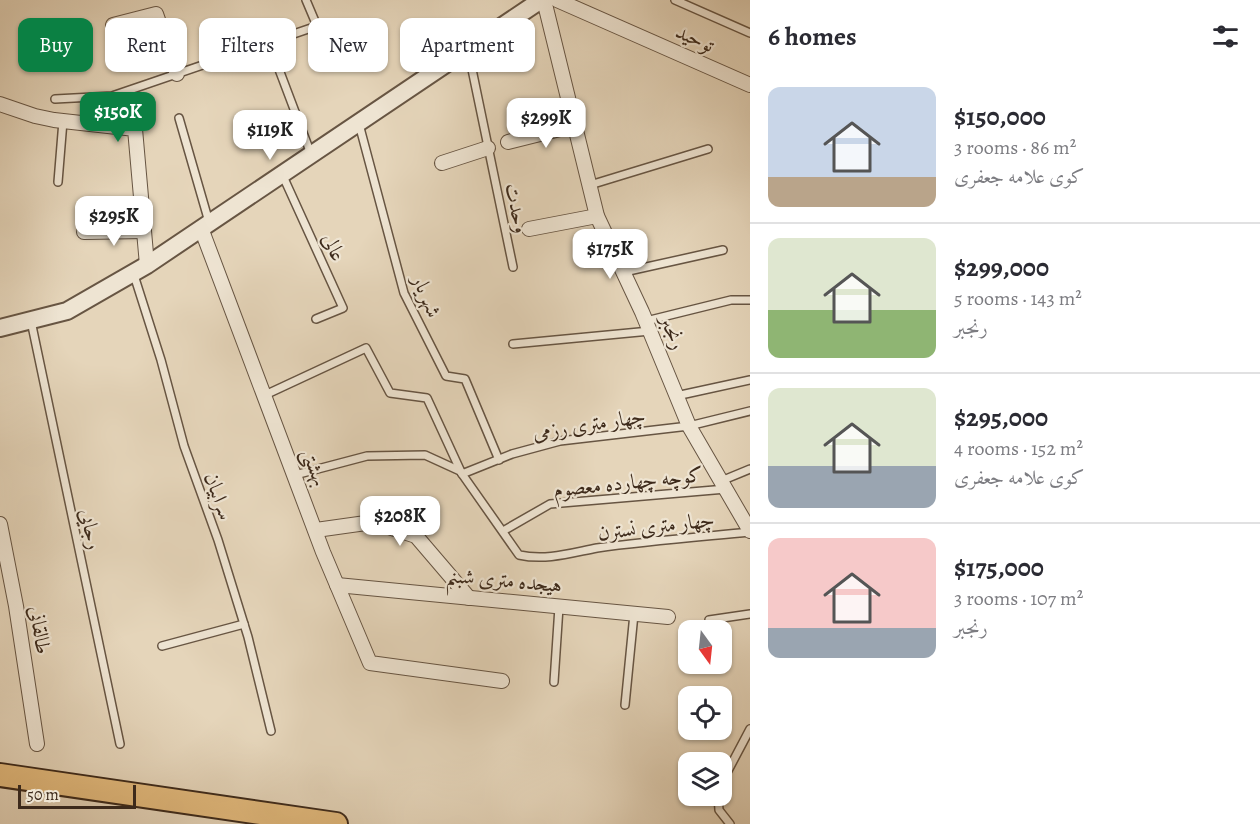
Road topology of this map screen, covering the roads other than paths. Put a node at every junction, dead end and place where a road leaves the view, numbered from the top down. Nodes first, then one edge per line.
1 (306, 0) edge
2 (542, 0) edge
3 (557, 0) edge
4 (675, 0) edge
5 (140, 18) edge
6 (157, 18) edge
7 (515, 18) edge
8 (750, 33) edge
9 (296, 34) edge
10 (199, 67) edge
11 (280, 72) edge
12 (434, 72) edge
13 (473, 72) edge
14 (177, 74) joint
15 (750, 85) edge
16 (55, 99) dead end
17 (0, 104) edge
18 (179, 118) dead end
19 (63, 121) junction
20 (358, 123) junction
21 (576, 125) junction
22 (508, 142) dead end
23 (488, 148) junction
24 (708, 149) dead end
25 (311, 154) junction
26 (442, 163) dead end
27 (282, 174) junction
28 (58, 182) dead end
29 (590, 185) junction
30 (597, 216) junction
31 (205, 225) junction
32 (529, 229) dead end
33 (144, 231) junction
34 (84, 232) dead end
35 (723, 250) dead end
36 (513, 267) dead end
37 (140, 269) junction
38 (624, 273) junction
39 (750, 300) edge
40 (316, 319) dead end
41 (30, 321) junction
42 (648, 326) junction
43 (0, 328) edge
44 (513, 344) dead end
45 (750, 380) edge
46 (265, 395) junction
47 (676, 396) junction
48 (750, 411) edge
49 (688, 426) junction
50 (498, 460) junction
51 (750, 469) edge
52 (462, 474) junction
53 (295, 475) junction
54 (723, 485) junction
55 (0, 524) edge
56 (316, 530) junction
57 (503, 531) junction
58 (750, 531) edge
59 (337, 585) junction
60 (469, 598) junction
61 (559, 606) junction
62 (634, 614) junction
63 (750, 614) edge
64 (668, 617) dead end
65 (709, 620) dead end
66 (244, 624) junction
67 (162, 646) dead end
68 (502, 681) dead end
69 (554, 682) dead end
70 (625, 705) dead end
71 (750, 729) edge
72 (271, 731) dead end
73 (37, 744) dead end
74 (120, 744) dead end
75 (732, 763) edge
76 (0, 775) edge
77 (719, 806) edge
78 (336, 824) edge
79 (730, 824) edge

1 - 9 lane
2 - 7 street
2 - 21 street, رنجبر
3 - 15 street, توحید
4 - 8 lane
5 - 6 street
10 - 14 lane
11 - 25 lane
12 - 20 street
13 - 23 lane, وحدت
14 - 16 lane
17 - 19 street
18 - 31 lane
19 - 28 lane
19 - 33 street
20 - 25 street
20 - 50 lane, شهریار
21 - 22 street
21 - 29 street, رنجبر
23 - 26 street
23 - 36 lane, وحدت
24 - 29 lane
25 - 27 street
27 - 31 street
27 - 40 lane, عالی
29 - 30 street, رنجبر
30 - 32 street
30 - 38 street, رنجبر
31 - 37 street
31 - 46 street, بهشتی
33 - 34 street
33 - 37 street
35 - 38 lane
37 - 41 street
37 - 66 lane, سرابیان
38 - 42 street, رنجبر
39 - 42 lane
41 - 43 street
41 - 74 lane, رجایی
42 - 44 lane
42 - 47 street, رنجبر
45 - 47 lane
46 - 52 lane
46 - 53 street, بهشتی
47 - 49 street, رنجبر
48 - 49 lane, چهار متری رزمی
49 - 50 lane, چهار متری رزمی
49 - 54 street, رنجبر
50 - 52 lane, چهار متری رزمی
51 - 54 lane, کوچه چهارده معصوم
52 - 53 lane
52 - 57 lane
53 - 56 street, بهشتی
54 - 57 lane, کوچه چهارده معصوم
54 - 58 street, رنجبر
55 - 73 street, طالقانی
56 - 59 street, بهشتی
56 - 60 street
57 - 58 lane, چهار متری نسترن
59 - 60 street, هیجده متری شبنم
59 - 68 street, بهشتی
60 - 61 street, هیجده متری شبنم
61 - 62 street, هیجده متری شبنم
61 - 69 lane
62 - 64 street, هیجده متری شبنم
62 - 70 lane
63 - 65 lane
66 - 67 lane
66 - 72 lane, سرابیان
71 - 75 lane
76 - 78 highway
77 - 79 lane

